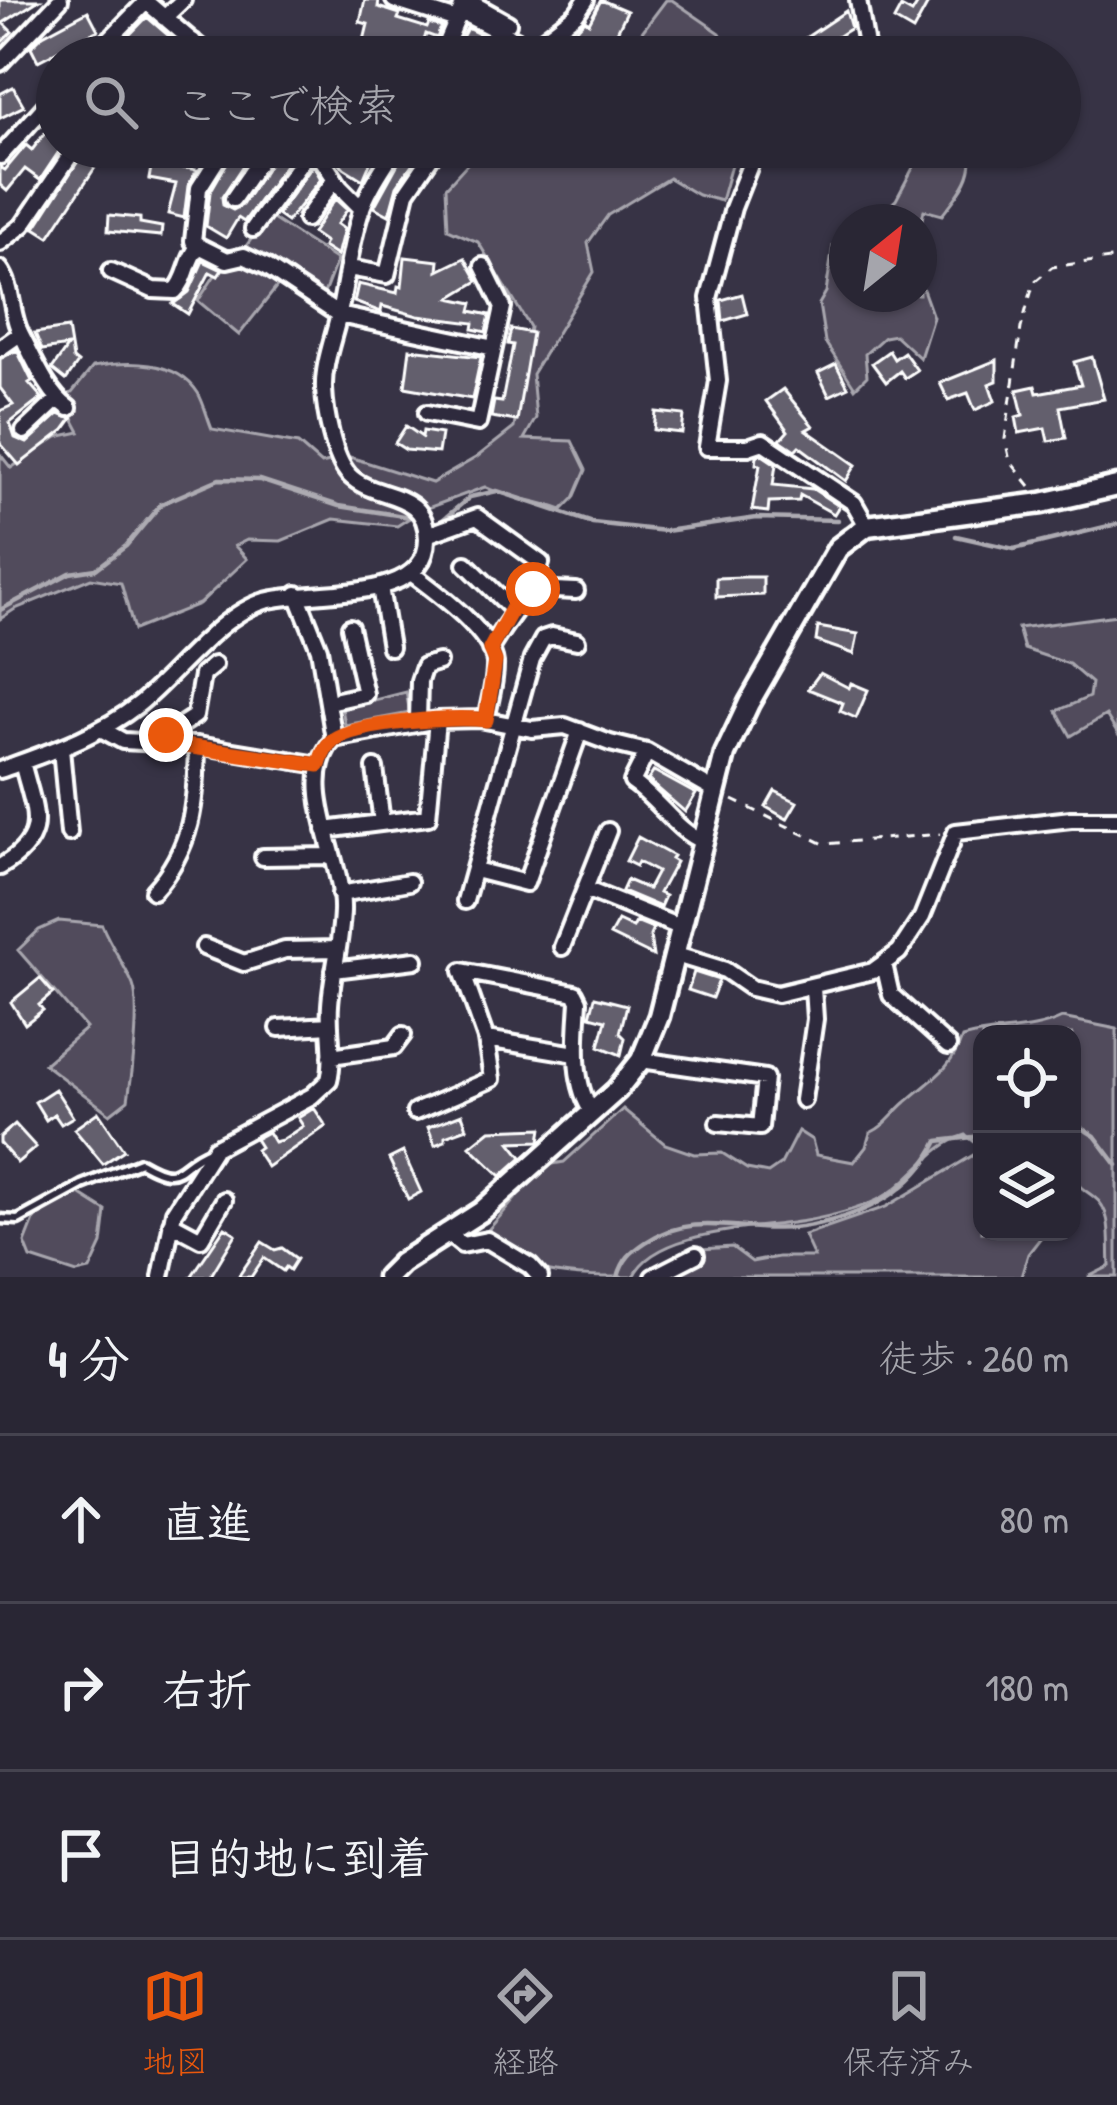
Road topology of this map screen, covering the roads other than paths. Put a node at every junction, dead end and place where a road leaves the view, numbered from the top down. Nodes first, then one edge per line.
1 (60, 0) edge
2 (183, 0) edge
3 (394, 0) edge
4 (586, 0) edge
5 (858, 0) edge
6 (145, 1) edge
7 (462, 8) edge
8 (164, 18) junction
9 (508, 23) dead end
10 (112, 36) edge
11 (187, 36) edge
12 (450, 36) edge
13 (503, 36) edge
14 (548, 36) edge
15 (864, 36) edge
16 (0, 63) edge
17 (36, 118) edge
18 (0, 156) edge
19 (62, 168) edge
20 (212, 168) edge
21 (254, 168) edge
22 (298, 168) edge
23 (327, 168) edge
24 (384, 168) edge
25 (424, 168) edge
26 (749, 168) edge
27 (335, 179) junction
28 (233, 199) dead end
29 (362, 209) junction
30 (306, 219) dead end
31 (253, 230) dead end
32 (0, 243) edge
33 (199, 246) junction
34 (484, 266) dead end
35 (349, 268) junction
36 (0, 269) edge
37 (111, 271) dead end
38 (339, 315) junction
39 (20, 334) junction
40 (0, 348) edge
41 (494, 348) junction
42 (427, 413) dead end
43 (24, 431) dead end
44 (1117, 486) edge
45 (867, 526) junction
46 (427, 535) junction
47 (466, 564) dead end
48 (411, 573) junction
49 (380, 586) junction
50 (533, 589) junction
51 (576, 591) dead end
52 (296, 594) junction
53 (512, 609) junction
54 (350, 627) dead end
55 (577, 641) dead end
56 (391, 647) dead end
57 (490, 649) junction
58 (438, 662) dead end
59 (214, 665) dead end
60 (329, 702) junction
61 (436, 719) junction
62 (486, 720) junction
63 (418, 721) junction
64 (512, 725) junction
65 (101, 729) junction
66 (580, 731) junction
67 (334, 739) junction
68 (164, 743) junction
69 (197, 746) junction
70 (61, 749) junction
71 (647, 752) junction
72 (22, 762) junction
73 (319, 765) junction
74 (375, 768) dead end
75 (0, 770) edge
76 (715, 791) junction
77 (1117, 818) edge
78 (382, 823) junction
79 (325, 830) junction
80 (608, 831) dead end
81 (69, 833) dead end
82 (702, 842) junction
83 (263, 856) dead end
84 (331, 856) junction
85 (0, 867) edge
86 (475, 870) junction
87 (409, 882) dead end
88 (585, 889) junction
89 (153, 891) dead end
90 (340, 894) junction
91 (465, 901) dead end
92 (682, 928) junction
93 (204, 947) dead end
94 (562, 947) dead end
95 (337, 949) junction
96 (676, 955) junction
97 (415, 960) dead end
98 (884, 964) junction
99 (334, 970) junction
100 (813, 988) junction
101 (330, 1025) junction
102 (279, 1028) dead end
103 (403, 1035) dead end
104 (486, 1040) junction
105 (948, 1046) dead end
106 (576, 1054) junction
107 (331, 1056) junction
108 (640, 1060) junction
109 (802, 1100) dead end
110 (415, 1112) dead end
111 (593, 1113) junction
112 (718, 1123) dead end
113 (215, 1148) junction
114 (224, 1200) dead end
115 (0, 1220) edge
116 (171, 1223) junction
117 (446, 1232) junction
118 (696, 1255) dead end
119 (161, 1277) edge
120 (387, 1277) edge
121 (540, 1277) edge
122 (653, 1277) edge

1 - 16 street
2 - 8 street
3 - 7 street
4 - 14 street
5 - 15 street
6 - 8 street
6 - 10 street
7 - 9 street
7 - 12 street
7 - 13 street
8 - 11 street
17 - 18 street
19 - 32 street
20 - 33 street
21 - 28 street
22 - 31 street
23 - 27 street
24 - 29 street
25 - 35 street
26 - 45 street
27 - 29 street
27 - 30 street
29 - 35 street
33 - 37 street
33 - 38 street
34 - 41 street
35 - 38 street
36 - 39 street
38 - 41 street
38 - 46 street
39 - 40 street
39 - 43 street
41 - 42 street
44 - 45 street
45 - 76 street
46 - 48 street
46 - 50 street
47 - 53 street
48 - 49 street
48 - 57 street
49 - 52 street
49 - 56 street
50 - 51 street
50 - 53 street
52 - 60 street
52 - 65 street
53 - 57 street
54 - 60 street
55 - 64 street
57 - 62 street
58 - 63 street
59 - 68 street
60 - 67 street
61 - 62 street
61 - 63 street
61 - 78 street
62 - 64 street
63 - 67 street
64 - 66 street
64 - 86 street
65 - 68 street
65 - 70 street
66 - 71 street
66 - 86 street
67 - 73 street
68 - 69 street
69 - 73 street
69 - 89 street
70 - 72 street
70 - 81 street
71 - 76 street
71 - 82 street
72 - 75 street
72 - 85 street
73 - 79 street
74 - 78 street
76 - 82 street
77 - 98 street
78 - 79 street
79 - 84 street
80 - 88 street
82 - 92 street
83 - 84 street
84 - 90 street
86 - 91 street
87 - 90 street
88 - 92 street
88 - 94 street
90 - 95 street
92 - 96 street
93 - 95 street
95 - 99 street
96 - 100 street
96 - 108 street
97 - 99 street
98 - 100 street
98 - 105 street
99 - 101 street
100 - 109 street
101 - 102 street
101 - 107 street
103 - 107 street
104 - 106 street
104 - 106 street
104 - 110 street
106 - 111 street
107 - 113 street
108 - 111 street
108 - 112 street
111 - 117 street
113 - 115 lane
113 - 116 street
114 - 116 street
116 - 119 street
117 - 120 street
117 - 121 street
118 - 122 street

